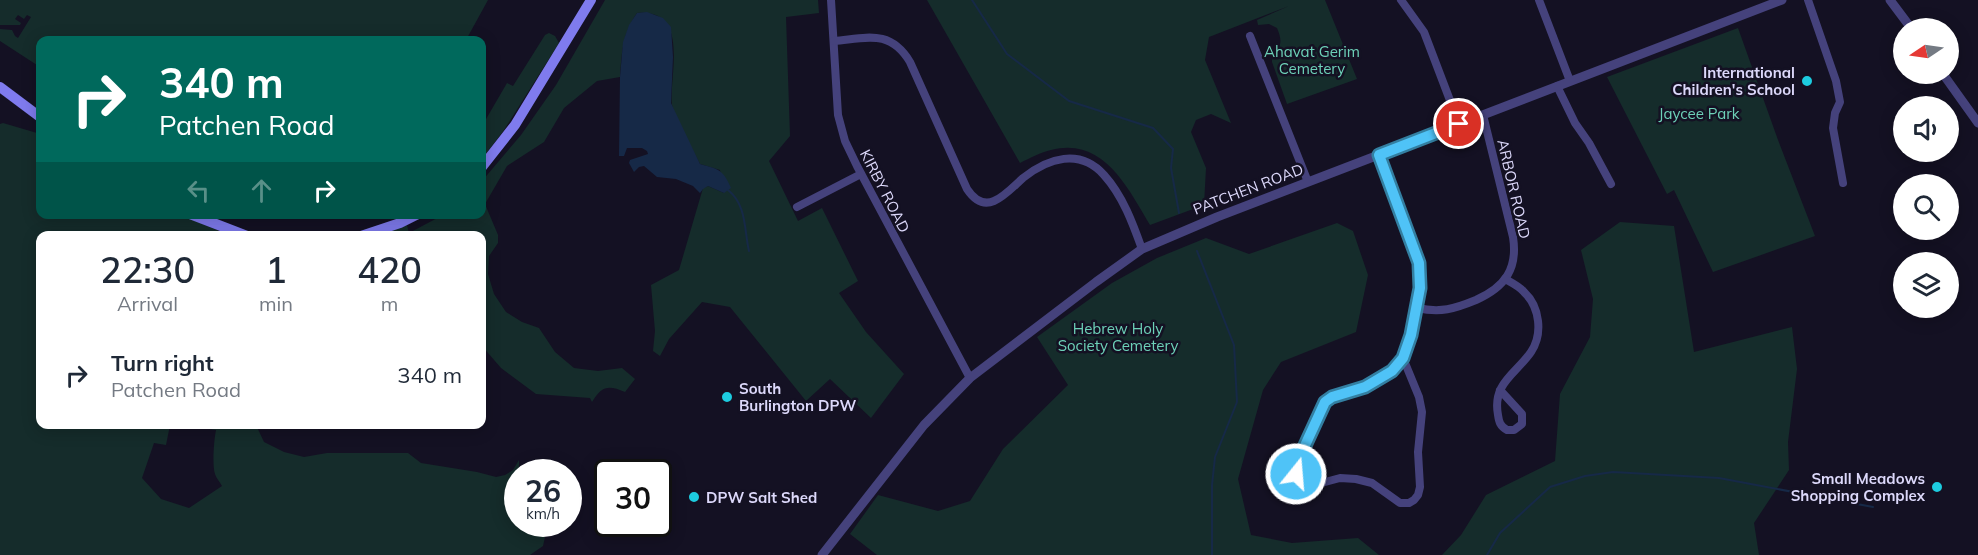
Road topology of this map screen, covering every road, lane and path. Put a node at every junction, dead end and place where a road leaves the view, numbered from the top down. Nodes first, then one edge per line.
1 (591, 0) edge
2 (831, 0) edge
3 (1401, 0) edge
4 (1539, 0) edge
5 (1782, 0) edge
6 (1808, 0) edge
7 (1890, 0) edge
8 (1904, 18) edge
9 (1250, 36) dead end
10 (834, 42) junction
11 (1570, 81) junction
12 (1950, 84) edge
13 (1557, 86) junction
14 (0, 87) edge
15 (36, 114) edge
16 (1483, 115) junction
17 (1978, 123) edge
18 (1459, 124) junction
19 (1379, 155) junction
20 (486, 162) edge
21 (861, 174) junction
22 (1308, 182) junction
23 (1843, 183) dead end
24 (1611, 184) dead end
25 (796, 207) dead end
26 (202, 219) edge
27 (408, 219) edge
28 (234, 231) edge
29 (376, 231) edge
30 (1142, 249) junction
31 (1505, 279) junction
32 (1417, 308) junction
33 (1403, 358) junction
34 (970, 378) junction
35 (1500, 390) junction
36 (822, 555) edge

1 - 20 main road
2 - 10 street, KIRBY ROAD
3 - 18 street
4 - 11 street
5 - 11 street, PATCHEN ROAD
6 - 23 street
7 - 8 street
9 - 22 street
10 - 21 street, KIRBY ROAD
10 - 30 street
11 - 13 street, PATCHEN ROAD
12 - 17 street
13 - 16 street, PATCHEN ROAD
13 - 24 street
14 - 15 main road
16 - 18 street, PATCHEN ROAD
16 - 31 street, ARBOR ROAD
18 - 19 street, PATCHEN ROAD
19 - 22 street, PATCHEN ROAD
19 - 32 street
21 - 25 street
21 - 34 street, KIRBY ROAD
22 - 30 street, PATCHEN ROAD
26 - 28 main road
27 - 29 main road
30 - 34 street, PATCHEN ROAD
31 - 32 street
31 - 35 street
32 - 33 street
33 - 33 street
34 - 36 street, PATCHEN ROAD
35 - 35 street

